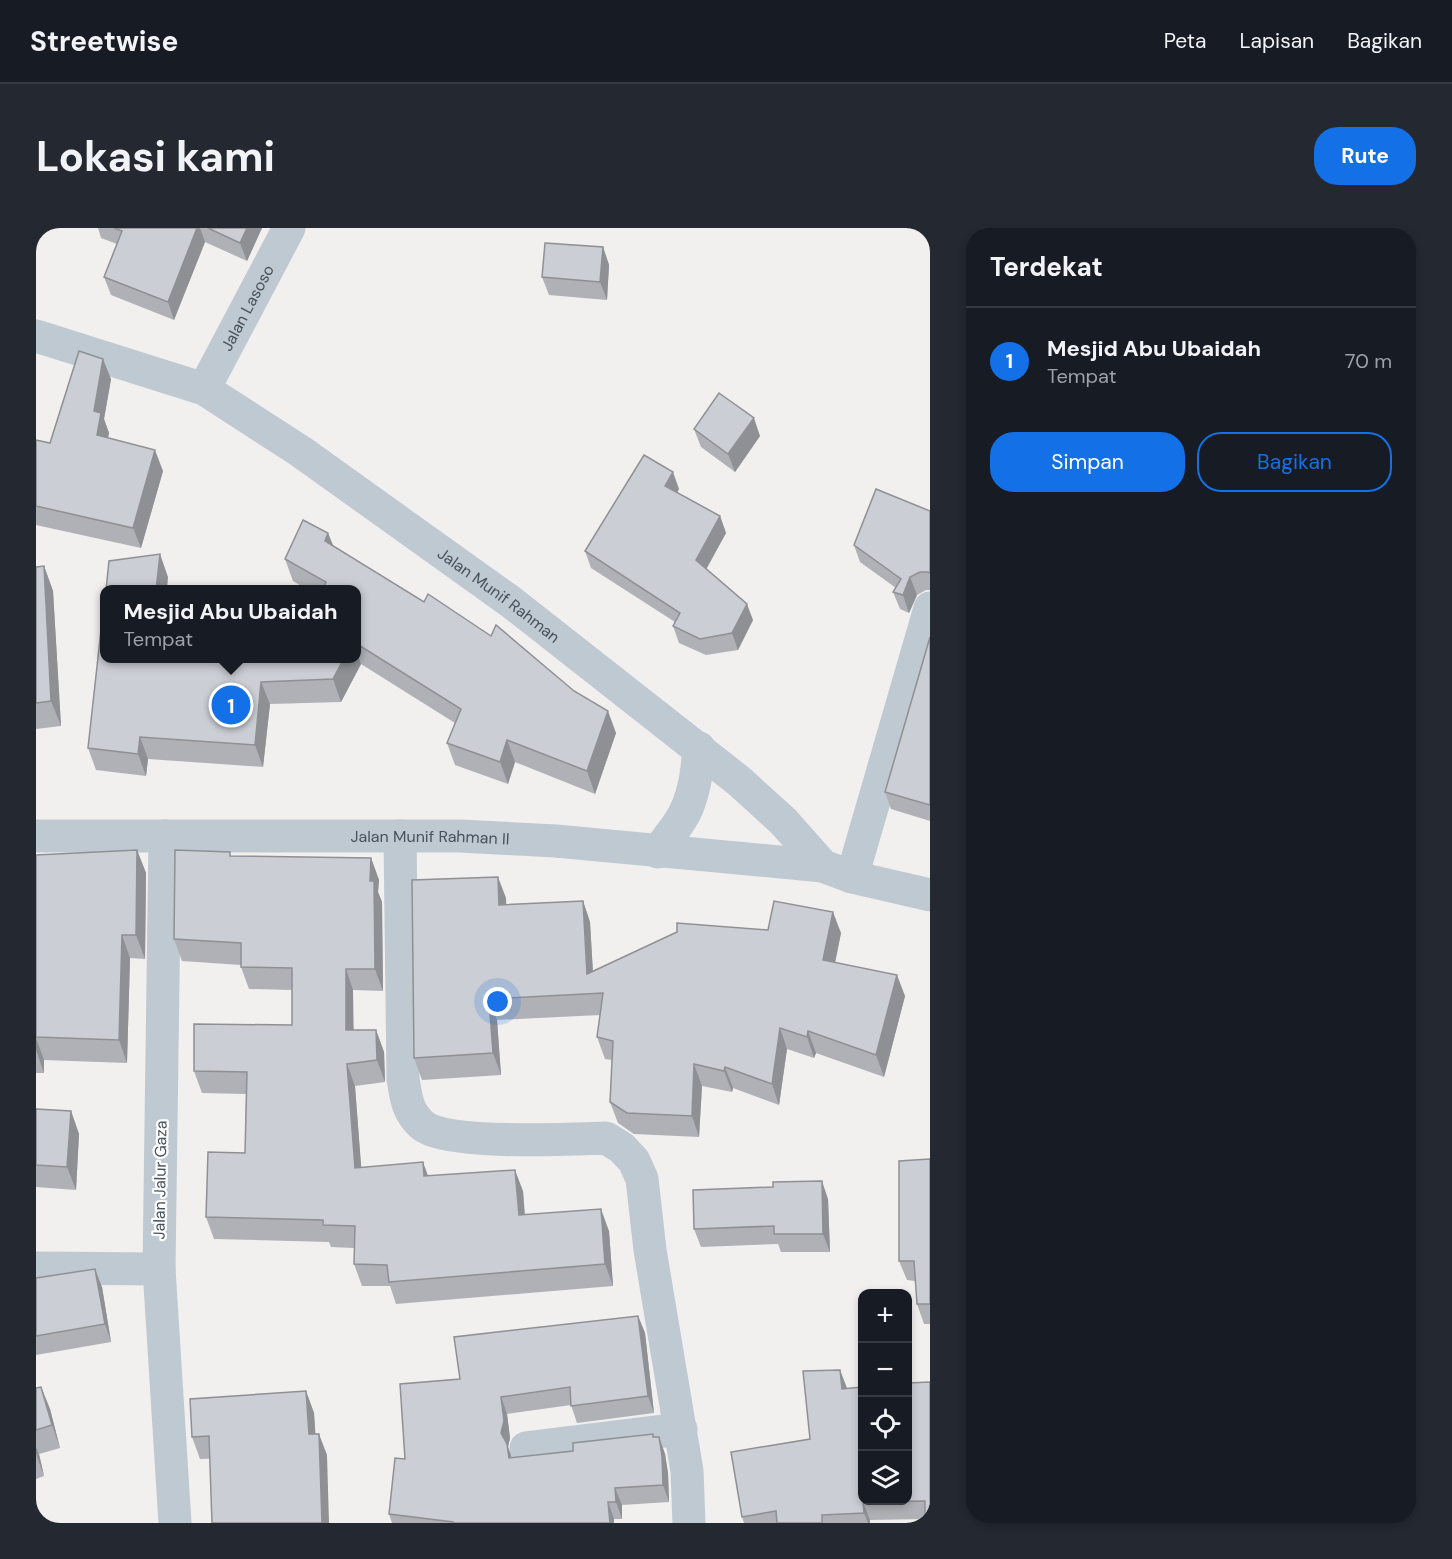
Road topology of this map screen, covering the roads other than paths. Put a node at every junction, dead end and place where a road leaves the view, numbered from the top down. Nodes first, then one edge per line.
1 (289, 228) edge
2 (36, 336) edge
3 (204, 389) junction
4 (930, 608) edge
5 (699, 748) junction
6 (36, 836) edge
7 (165, 836) junction
8 (400, 836) junction
9 (658, 852) junction
10 (837, 872) junction
11 (930, 895) edge
12 (36, 1268) edge
13 (159, 1269) junction
14 (681, 1429) junction
15 (526, 1448) dead end
16 (175, 1523) edge
17 (689, 1523) edge

1 - 3 street, Jalan Lasoso
2 - 3 street, Jalan Munif Rahman
3 - 5 street, Jalan Munif Rahman
4 - 10 street
5 - 9 street
5 - 10 street, Jalan Munif Rahman
6 - 7 street, Jalan Munif Rahman II
7 - 8 street, Jalan Munif Rahman II
7 - 13 street, Jalan Jalur Gaza
8 - 9 street, Jalan Munif Rahman II
8 - 14 street
9 - 10 street, Jalan Munif Rahman II
10 - 11 street
12 - 13 street
13 - 16 street, Jalan Jalur Gaza
14 - 15 street
14 - 17 street

